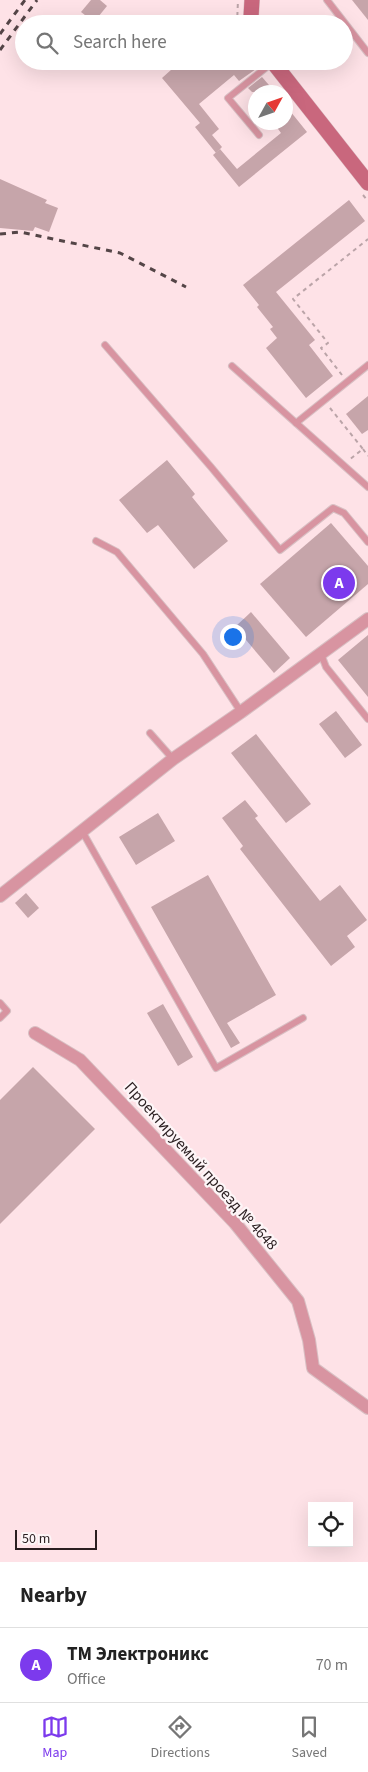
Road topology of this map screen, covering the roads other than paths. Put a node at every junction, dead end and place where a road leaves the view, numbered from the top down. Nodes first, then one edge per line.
1 (326, 0) edge
2 (247, 1) edge
3 (251, 15) edge
4 (338, 15) edge
5 (353, 34) edge
6 (368, 53) edge
7 (262, 70) edge
8 (278, 70) edge
9 (259, 135) dead end
10 (368, 183) edge
11 (105, 345) dead end
12 (368, 365) edge
13 (232, 366) dead end
14 (296, 423) junction
15 (368, 487) edge
16 (96, 541) dead end
17 (368, 542) edge
18 (368, 620) edge
19 (321, 654) junction
20 (241, 712) junction
21 (368, 719) edge
22 (150, 733) dead end
23 (173, 759) junction
24 (82, 831) junction
25 (0, 896) edge
26 (0, 1003) edge
27 (0, 1018) edge
28 (303, 1018) dead end
29 (35, 1033) dead end
30 (368, 1408) edge

1 - 4 lane
2 - 3 street
5 - 6 lane
7 - 9 lane
8 - 10 street
11 - 17 lane
12 - 14 lane
13 - 14 lane
14 - 15 lane
16 - 20 lane
18 - 19 street
19 - 20 street
19 - 21 lane
20 - 23 street
22 - 23 lane
23 - 24 street
24 - 25 street
24 - 28 lane
26 - 27 lane
29 - 30 street, Проектируемый проезд № 4648

